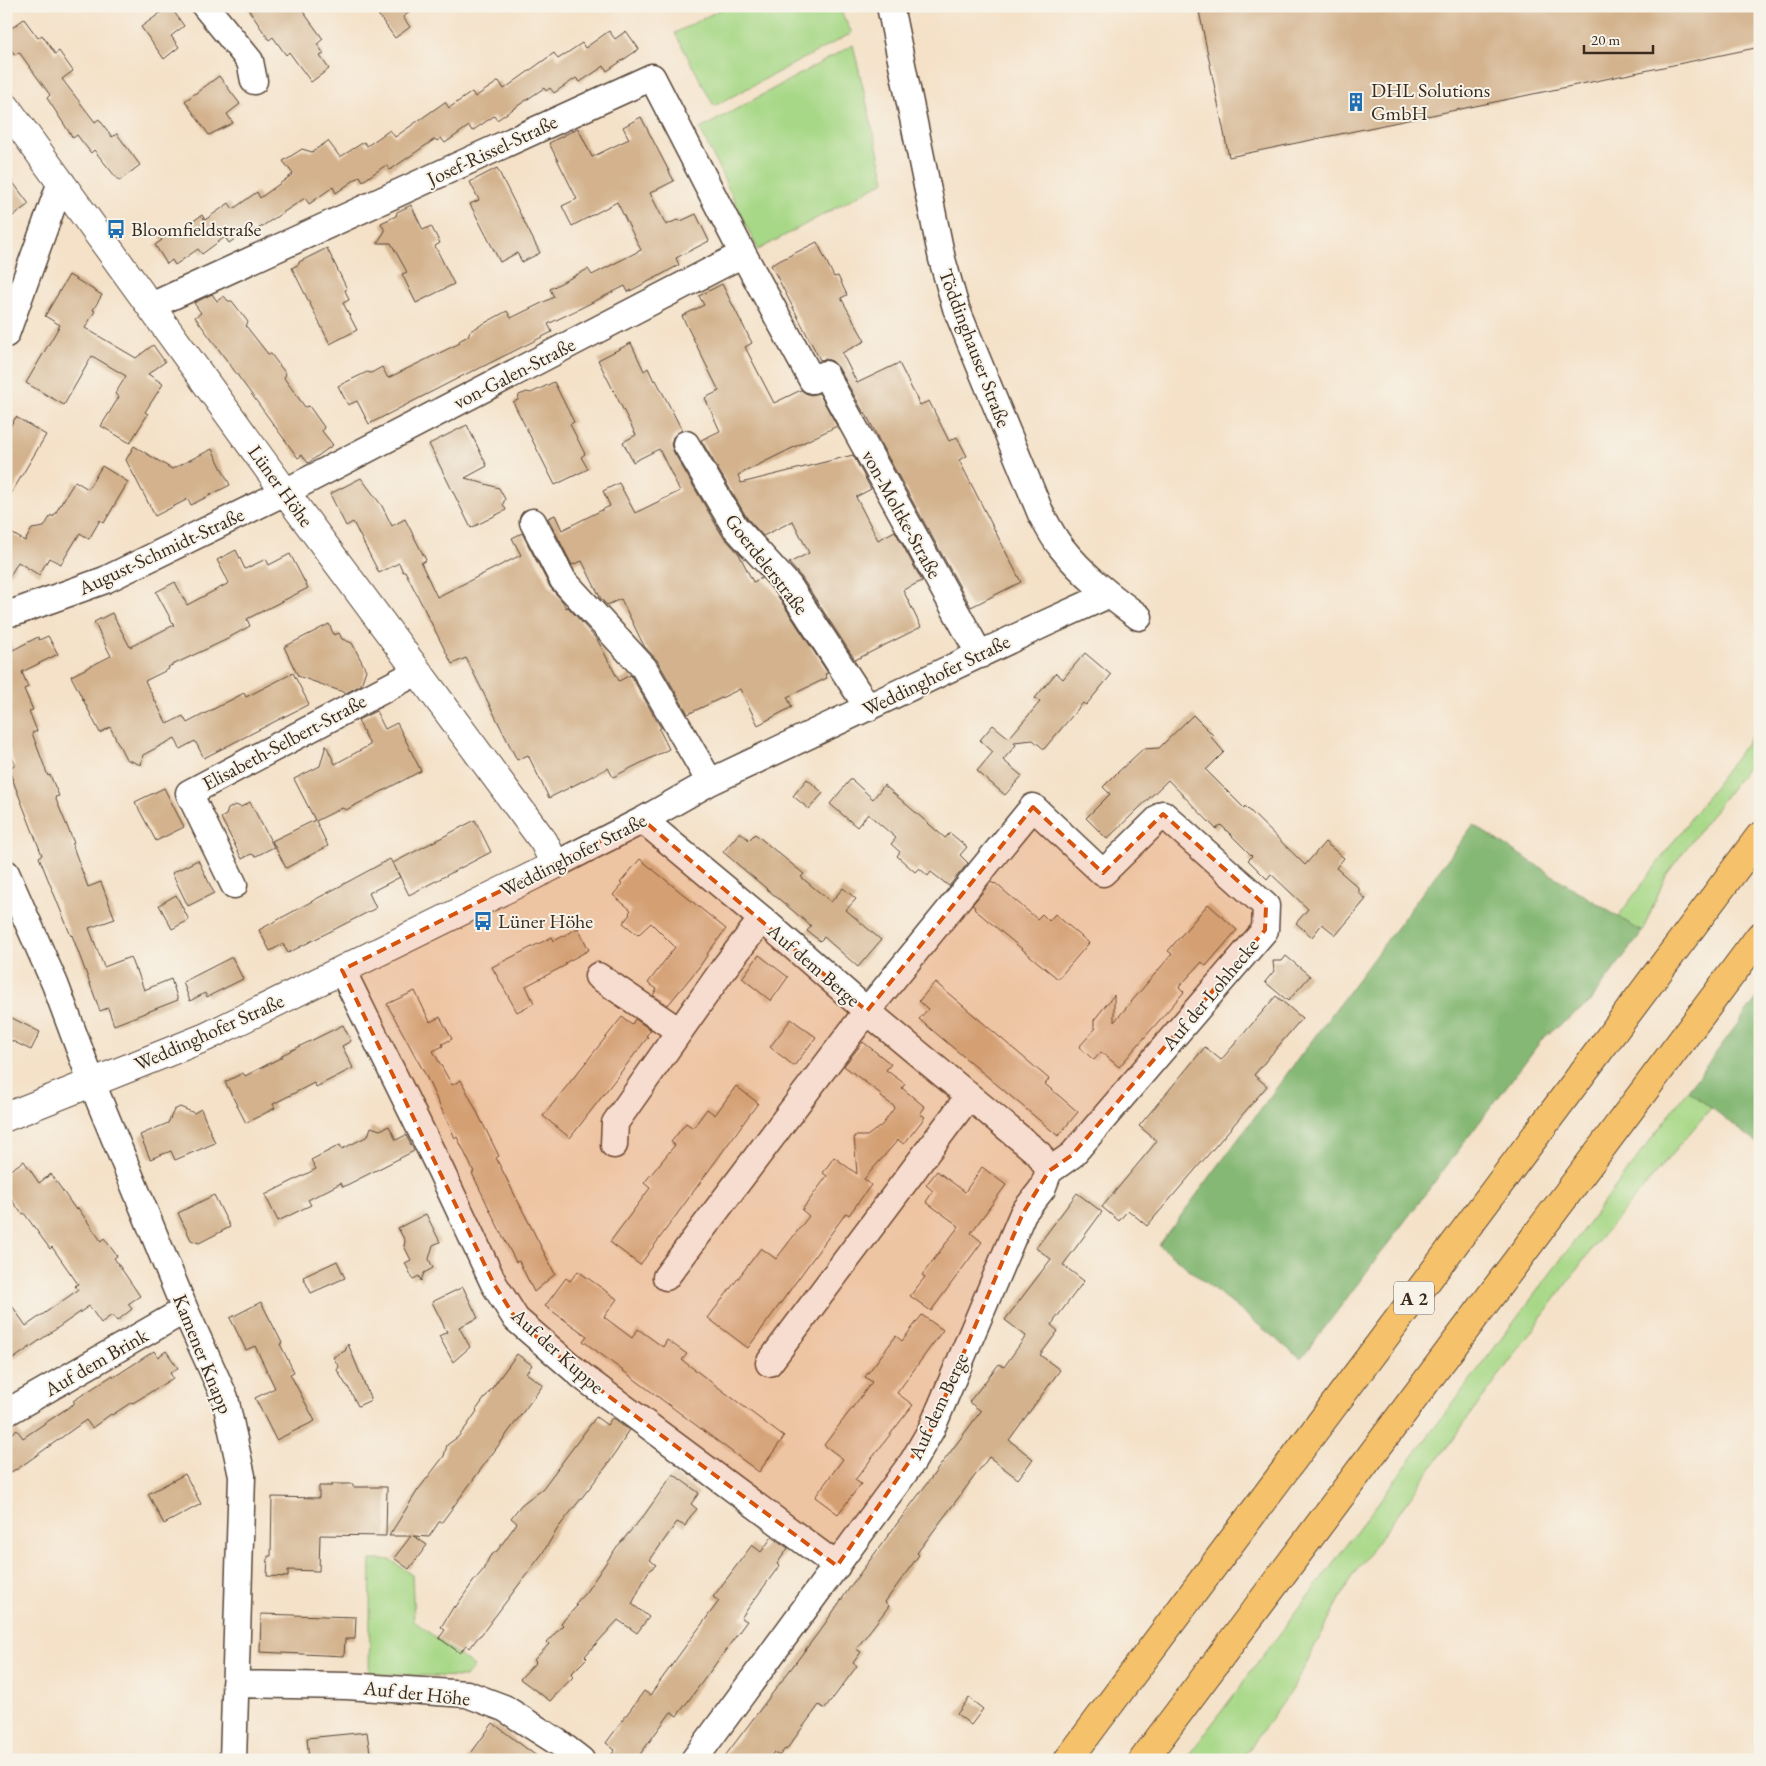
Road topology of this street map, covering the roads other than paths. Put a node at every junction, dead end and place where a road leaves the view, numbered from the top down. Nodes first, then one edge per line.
1 (204, 6) edge
2 (890, 6) edge
3 (254, 81) dead end
4 (6, 106) edge
5 (61, 182) junction
6 (743, 254) junction
7 (152, 306) junction
8 (6, 334) edge
9 (686, 444) dead end
10 (285, 492) junction
11 (533, 522) dead end
12 (1108, 595) junction
13 (6, 613) edge
14 (1139, 617) dead end
15 (980, 655) junction
16 (417, 672) junction
17 (868, 708) junction
18 (710, 782) junction
19 (644, 820) junction
20 (1760, 836) edge
21 (555, 865) junction
22 (6, 873) edge
23 (234, 885) dead end
24 (762, 919) junction
25 (1760, 936) edge
26 (342, 970) junction
27 (598, 976) dead end
28 (867, 1011) junction
29 (679, 1031) junction
30 (92, 1084) junction
31 (969, 1096) junction
32 (6, 1117) edge
33 (614, 1145) dead end
34 (1049, 1172) junction
35 (666, 1277) dead end
36 (185, 1310) junction
37 (769, 1363) dead end
38 (6, 1413) edge
39 (837, 1566) junction
40 (235, 1684) junction
41 (233, 1760) edge
42 (581, 1760) edge
43 (694, 1760) edge
44 (1068, 1760) edge
45 (1143, 1760) edge

1 - 3 street
2 - 12 street, Töddinghauser Straße
4 - 5 street, Lüner Höhe
5 - 7 street, Lüner Höhe
5 - 8 street
6 - 7 street, Josef-Rissel-Straße
6 - 10 street, von-Galen-Straße
6 - 15 street, von-Moltke-Straße
7 - 10 street, Lüner Höhe
9 - 17 street, Goerdelerstraße
10 - 13 street, August-Schmidt-Straße
10 - 16 street, Lüner Höhe
11 - 18 street
12 - 14 street, Töddinghauser Straße
12 - 15 street, Weddinghofer Straße
15 - 17 street, Weddinghofer Straße
16 - 21 street, Lüner Höhe
16 - 23 street, Elisabeth-Selbert-Straße
17 - 18 street, Weddinghofer Straße
18 - 19 street, Weddinghofer Straße
19 - 21 street, Weddinghofer Straße
19 - 24 street, Auf dem Berge
20 - 44 highway, A 2
21 - 26 street, Weddinghofer Straße
22 - 30 street, Kamener Knapp
24 - 28 street, Auf dem Berge
24 - 29 street, Auf dem Berge
25 - 45 highway
26 - 30 street, Weddinghofer Straße
26 - 39 street, Auf der Kuppe
27 - 29 street
28 - 31 street, Auf dem Berge
28 - 34 street, Auf der Lohhecke
28 - 35 street, Auf dem Berge
29 - 33 street, Auf dem Berge
30 - 32 street, Weddinghofer Straße
30 - 36 street, Kamener Knapp
31 - 34 street, Auf dem Berge
31 - 37 street
34 - 39 street, Auf dem Berge
36 - 38 street, Auf dem Brink
36 - 40 street, Kamener Knapp
39 - 43 street, Auf dem Berge
40 - 41 street, Kamener Knapp
40 - 42 street, Auf der Höhe

